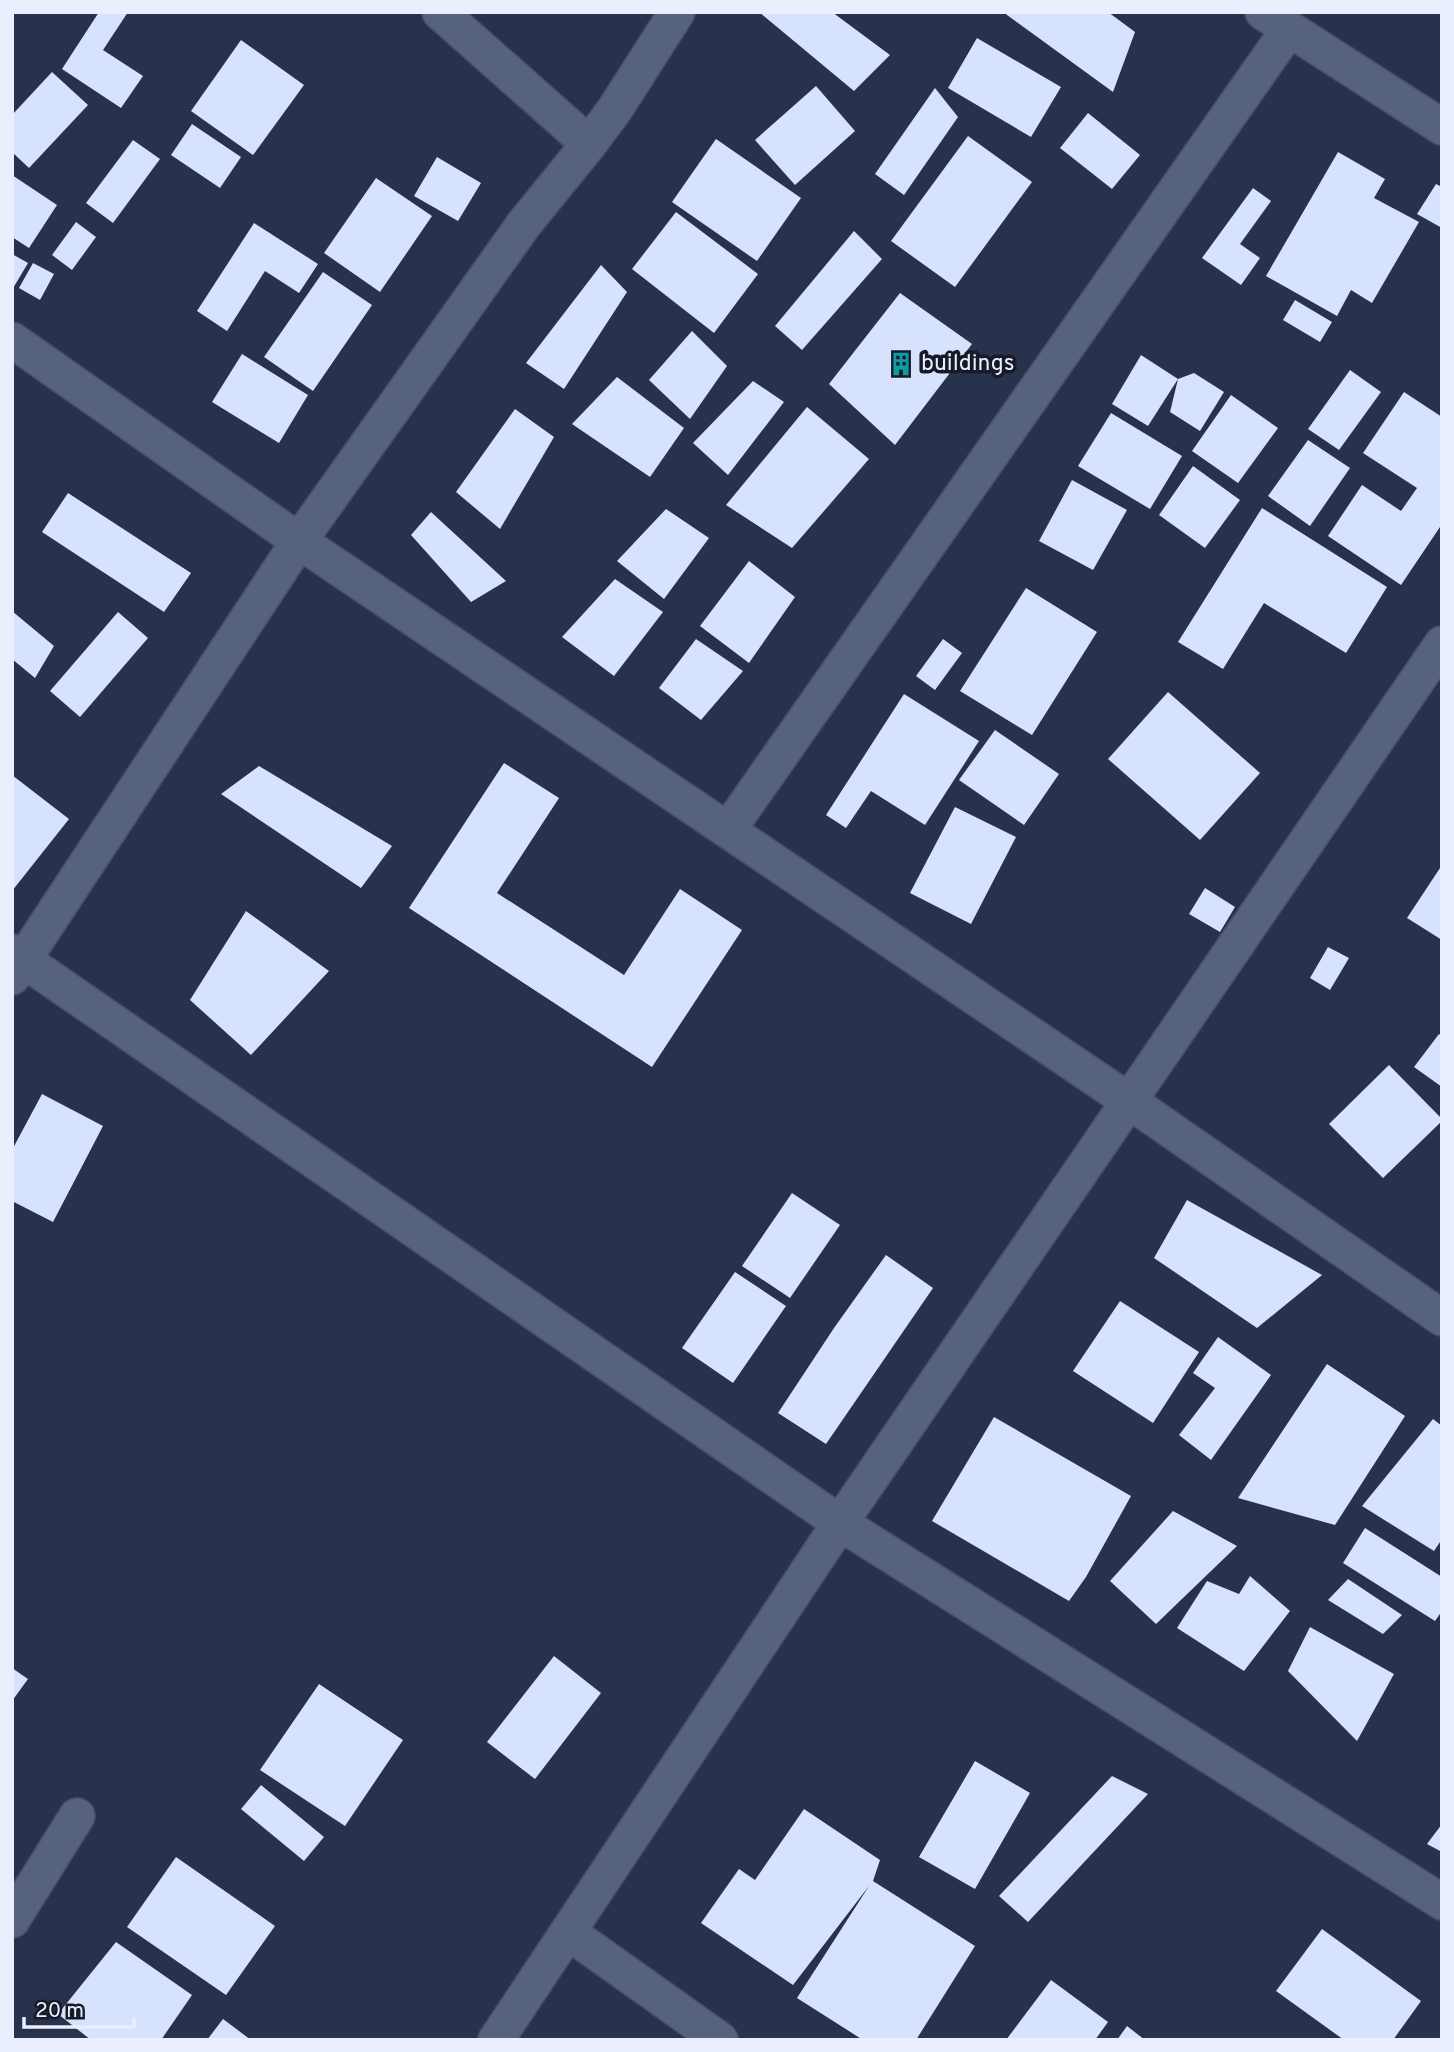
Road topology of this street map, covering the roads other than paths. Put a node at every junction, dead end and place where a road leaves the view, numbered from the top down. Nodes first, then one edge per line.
1 (440, 12) edge
2 (677, 12) edge
3 (1276, 20) edge
4 (1442, 127) edge
5 (589, 144) junction
6 (12, 340) edge
7 (299, 541) junction
8 (1442, 644) edge
9 (728, 830) junction
10 (16, 962) edge
11 (1129, 1101) junction
12 (1442, 1318) edge
13 (840, 1523) junction
14 (77, 1816) dead end
15 (1442, 1902) edge
16 (12, 1920) edge
17 (568, 1932) junction
18 (496, 2040) edge
19 (720, 2040) edge

1 - 5 street
2 - 5 street
3 - 4 street
3 - 9 street
5 - 7 street
6 - 7 street
7 - 9 street
7 - 10 street
8 - 11 street
9 - 11 street
10 - 13 street
11 - 12 street
11 - 13 street
13 - 15 street
13 - 17 street
14 - 16 street
17 - 18 street
17 - 19 street

